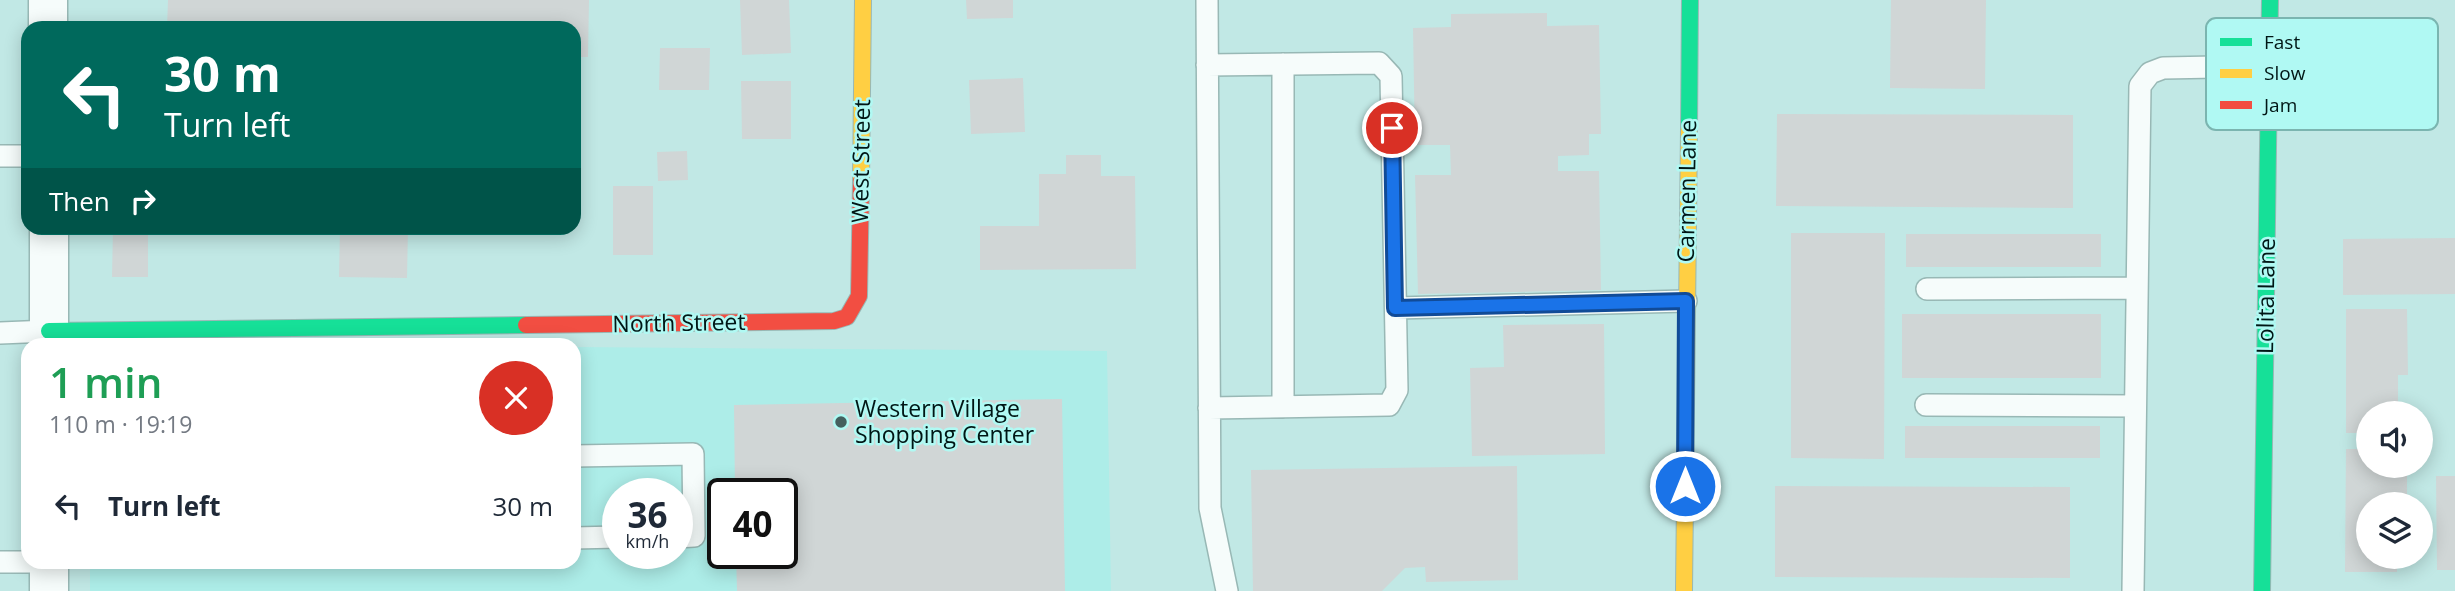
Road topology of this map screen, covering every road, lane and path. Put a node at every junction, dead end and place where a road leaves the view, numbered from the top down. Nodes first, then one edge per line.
1 (48, 0) edge
2 (863, 0) edge
3 (1207, 0) edge
4 (1690, 0) edge
5 (2270, 0) edge
6 (2270, 18) edge
7 (48, 21) edge
8 (1283, 64) junction
9 (1208, 65) junction
10 (2206, 67) edge
11 (2268, 130) edge
12 (0, 156) edge
13 (21, 156) edge
14 (49, 235) edge
15 (2136, 288) junction
16 (1927, 289) dead end
17 (1686, 301) junction
18 (1395, 308) junction
19 (846, 317) joint
20 (0, 333) edge
21 (49, 338) edge
22 (1926, 405) dead end
23 (2134, 406) junction
24 (1283, 407) junction
25 (1209, 408) junction
26 (581, 456) edge
27 (693, 536) edge
28 (602, 537) edge
29 (581, 538) edge
30 (0, 562) edge
31 (21, 562) edge
32 (49, 569) edge
33 (49, 591) edge
34 (1227, 591) edge
35 (1684, 591) edge
36 (2133, 591) edge
37 (2262, 591) edge

1 - 7 street
2 - 19 street, West Street
3 - 9 lane
4 - 17 street, Carmen Lane
5 - 6 street, Lolita Lane
8 - 9 lane
8 - 18 lane
8 - 24 lane
9 - 25 lane
10 - 15 lane
11 - 37 street, Lolita Lane
12 - 13 lane
14 - 21 street
15 - 16 lane
15 - 23 lane
17 - 18 lane
17 - 35 street, Carmen Lane
18 - 24 lane
19 - 21 street, North Street
20 - 21 lane
22 - 23 lane
23 - 36 lane
24 - 25 lane
25 - 34 lane
26 - 27 lane
28 - 29 lane
30 - 31 lane
32 - 33 street

